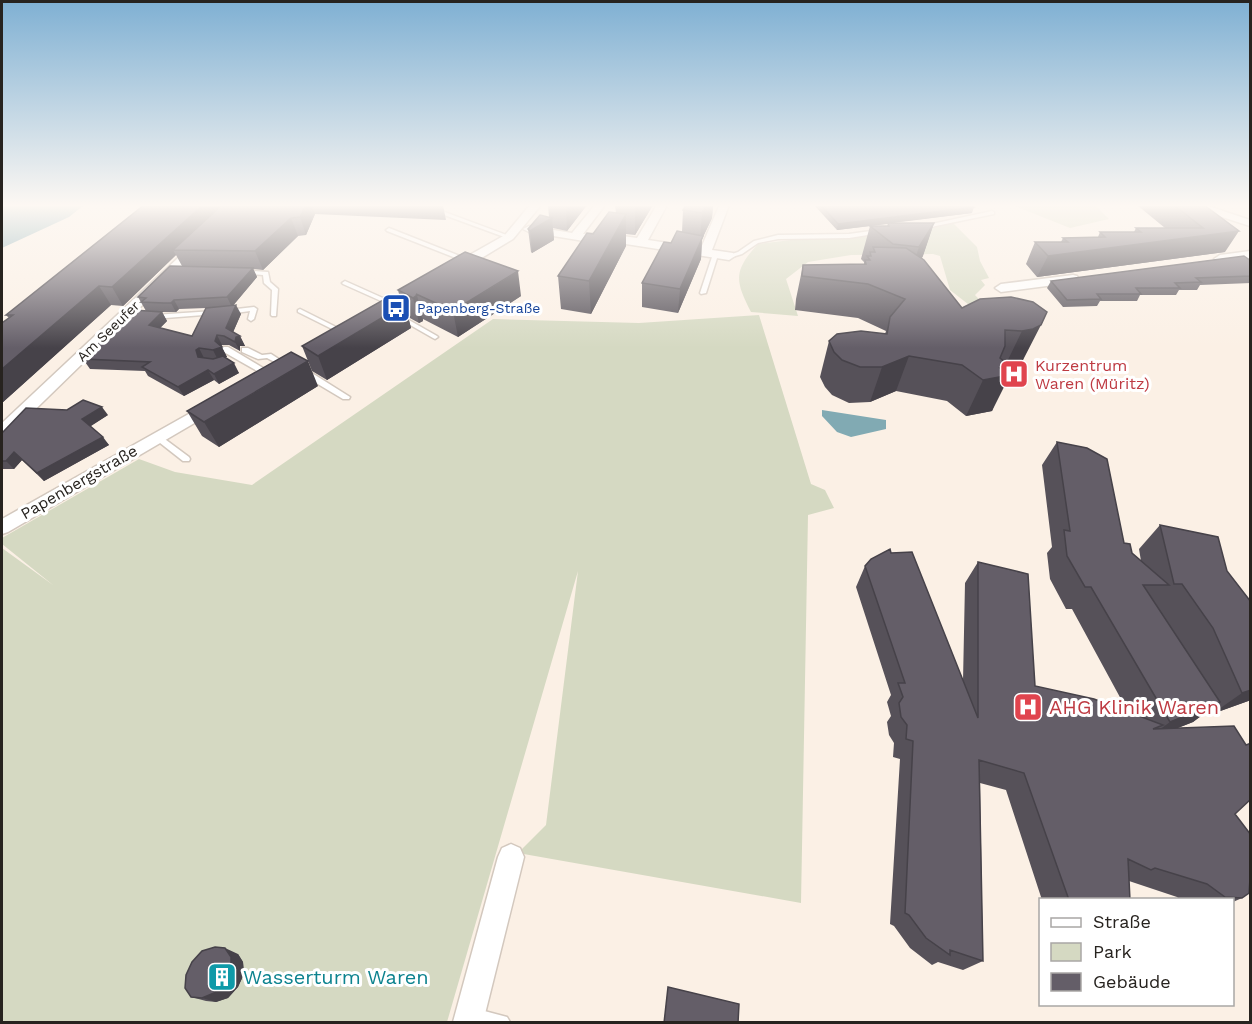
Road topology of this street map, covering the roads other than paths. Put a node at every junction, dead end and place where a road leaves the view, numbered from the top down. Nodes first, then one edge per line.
1 (190, 253) edge
2 (446, 253) edge
3 (486, 253) edge
4 (703, 253) edge
5 (740, 253) edge
6 (710, 254) junction
7 (1251, 255) edge
8 (729, 256) joint
9 (1212, 260) edge
10 (472, 263) junction
11 (232, 272) edge
12 (440, 278) edge
13 (1083, 278) edge
14 (345, 283) dead end
15 (1001, 288) dead end
16 (703, 293) dead end
17 (300, 311) dead end
18 (274, 315) dead end
19 (141, 316) edge
20 (251, 319) dead end
21 (359, 323) edge
22 (342, 332) junction
23 (435, 337) dead end
24 (324, 342) edge
25 (225, 349) dead end
26 (245, 350) dead end
27 (239, 357) junction
28 (224, 361) edge
29 (290, 362) junction
30 (263, 377) joint
31 (346, 397) dead end
32 (218, 402) edge
33 (2, 432) edge
34 (158, 436) junction
35 (186, 459) dead end
36 (2, 527) edge
37 (511, 857) dead end
38 (469, 1018) edge
39 (502, 1023) edge

1 - 33 street, Am Seeufer
2 - 10 lane
3 - 10 street
4 - 6 street
5 - 8 lane
6 - 8 street
6 - 16 lane
7 - 9 street
10 - 12 street
11 - 18 lane
13 - 15 street
14 - 23 lane
17 - 22 lane
19 - 20 lane
21 - 22 street
22 - 24 street
25 - 27 lane
26 - 29 lane
27 - 28 lane
27 - 30 lane
29 - 30 street
29 - 31 lane
32 - 34 street, Papenbergstraße
34 - 35 lane
34 - 36 street, Papenbergstraße
37 - 38 street
38 - 39 lane

